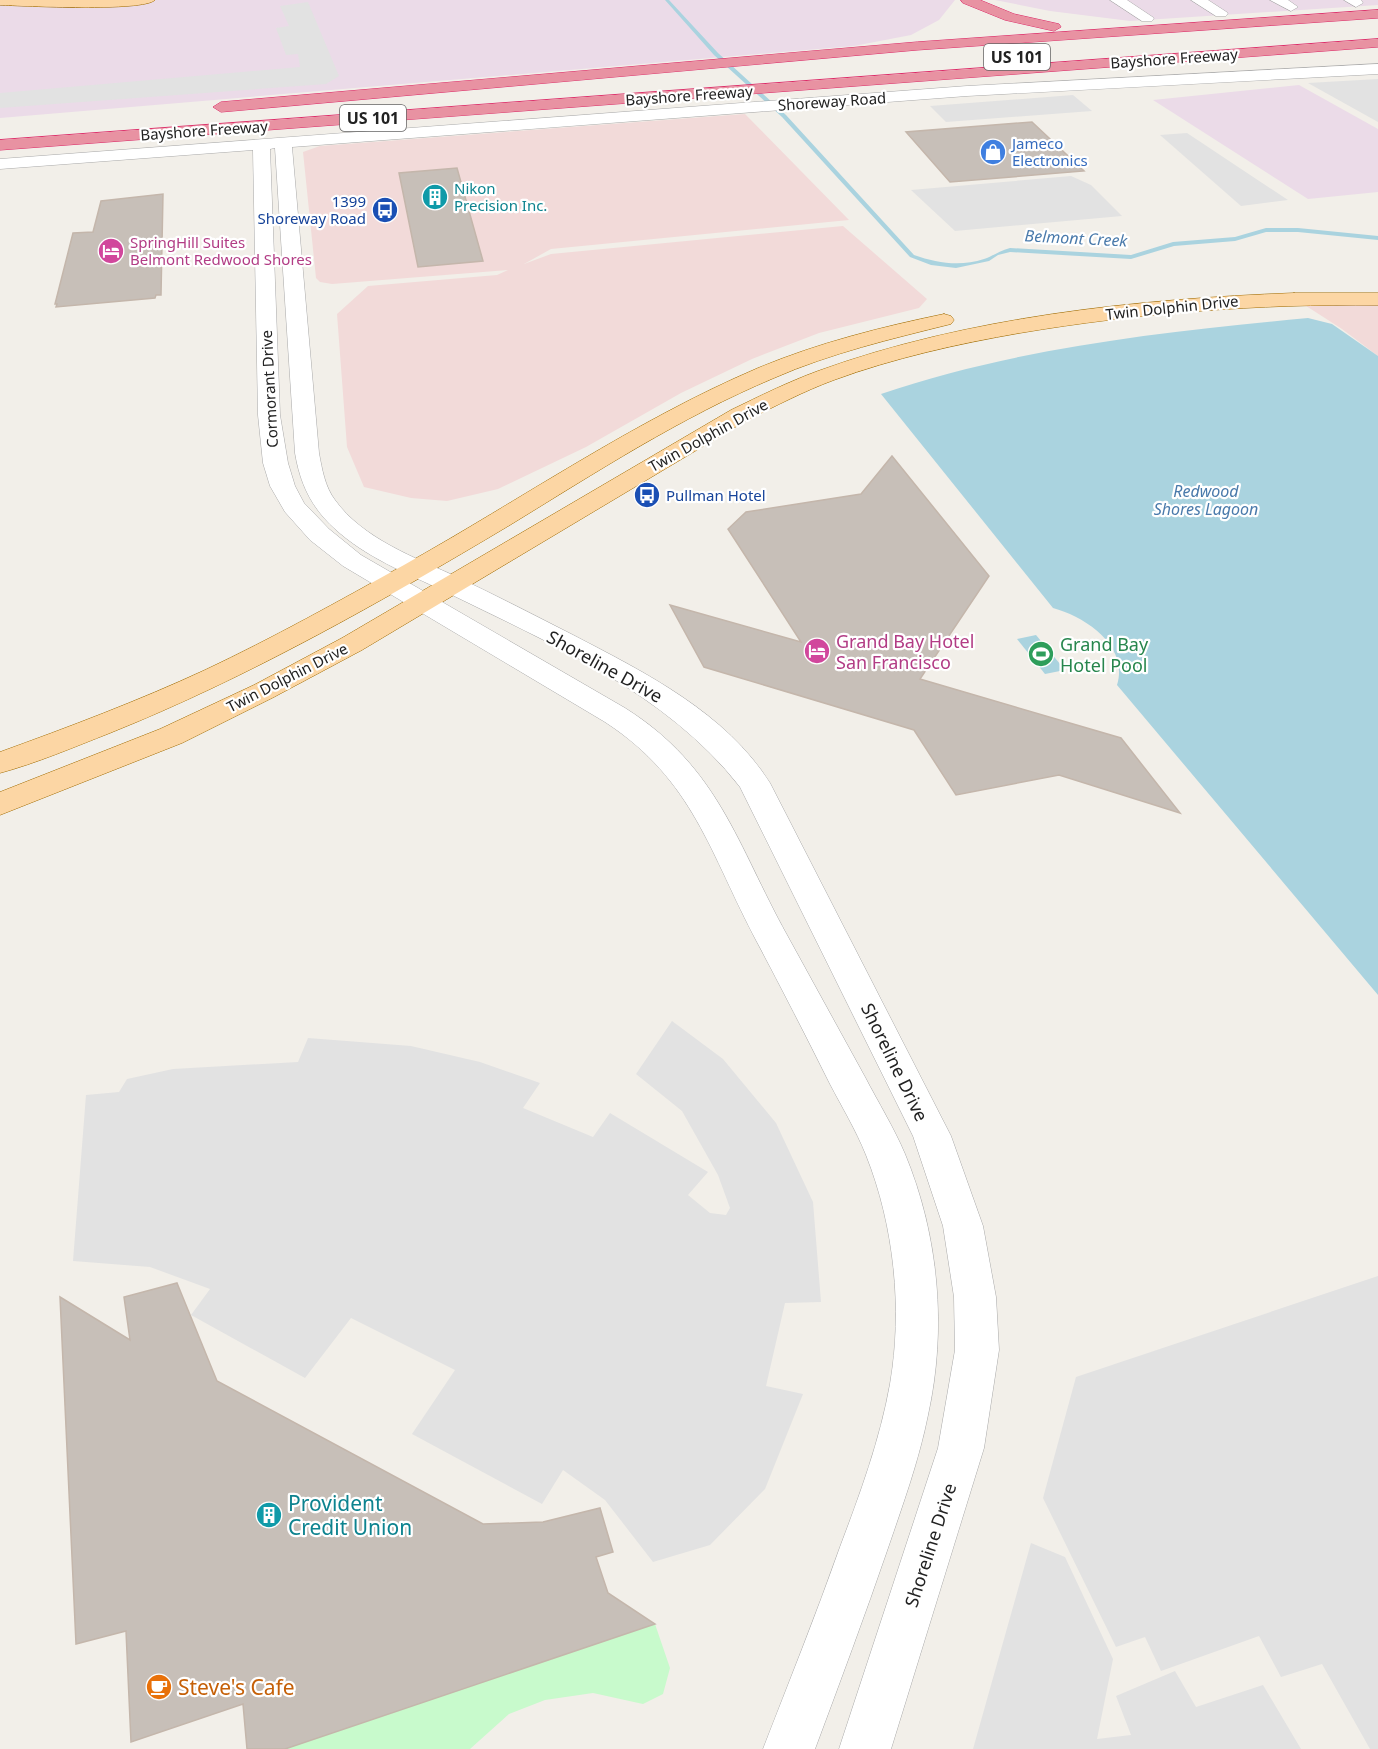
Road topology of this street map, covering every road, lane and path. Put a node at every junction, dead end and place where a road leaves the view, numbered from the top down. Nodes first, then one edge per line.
1 (148, 0) edge
2 (966, 0) edge
3 (1117, 0) edge
4 (1198, 0) edge
5 (1277, 0) edge
6 (0, 1) edge
7 (1291, 7) dead end
8 (1221, 13) dead end
9 (1378, 14) edge
10 (1147, 18) dead end
11 (1266, 21) junction
12 (1378, 31) edge
13 (1378, 43) edge
14 (917, 46) junction
15 (1378, 69) edge
16 (734, 70) junction
17 (748, 83) junction
18 (206, 109) dead end
19 (0, 129) edge
20 (272, 144) junction
21 (0, 145) edge
22 (0, 164) edge
23 (1378, 281) edge
24 (1241, 282) dead end
25 (1378, 298) edge
26 (961, 317) dead end
27 (415, 569) junction
28 (387, 584) junction
29 (450, 584) junction
30 (422, 602) junction
31 (0, 763) edge
32 (0, 804) edge
33 (789, 1749) edge
34 (865, 1749) edge

1 - 6 main road
2 - 11 highway
2 - 14 highway
3 - 10 street
4 - 8 street
5 - 7 street
9 - 11 highway
11 - 14 highway
12 - 17 highway, Bayshore Freeway / US 101
13 - 17 highway, Bayshore Freeway / US 101
14 - 16 highway
15 - 20 street, Shoreway Road
16 - 17 highway, Bayshore Freeway / US 101
16 - 18 highway
16 - 19 highway, Bayshore Freeway / US 101
17 - 21 highway, Bayshore Freeway / US 101
20 - 22 street, Shoreway Road
20 - 27 street, Cormorant Drive
20 - 28 street, Cormorant Drive
23 - 24 main road, Twin Dolphin Drive
25 - 29 main road, Twin Dolphin Drive
26 - 27 main road, Twin Dolphin Drive
27 - 28 main road, Twin Dolphin Drive
27 - 29 street, Shoreline Drive
28 - 30 street, Shoreline Drive
28 - 31 main road, Twin Dolphin Drive
29 - 30 main road, Twin Dolphin Drive
29 - 34 street, Shoreline Drive
30 - 32 main road, Twin Dolphin Drive
30 - 33 street, Shoreline Drive

